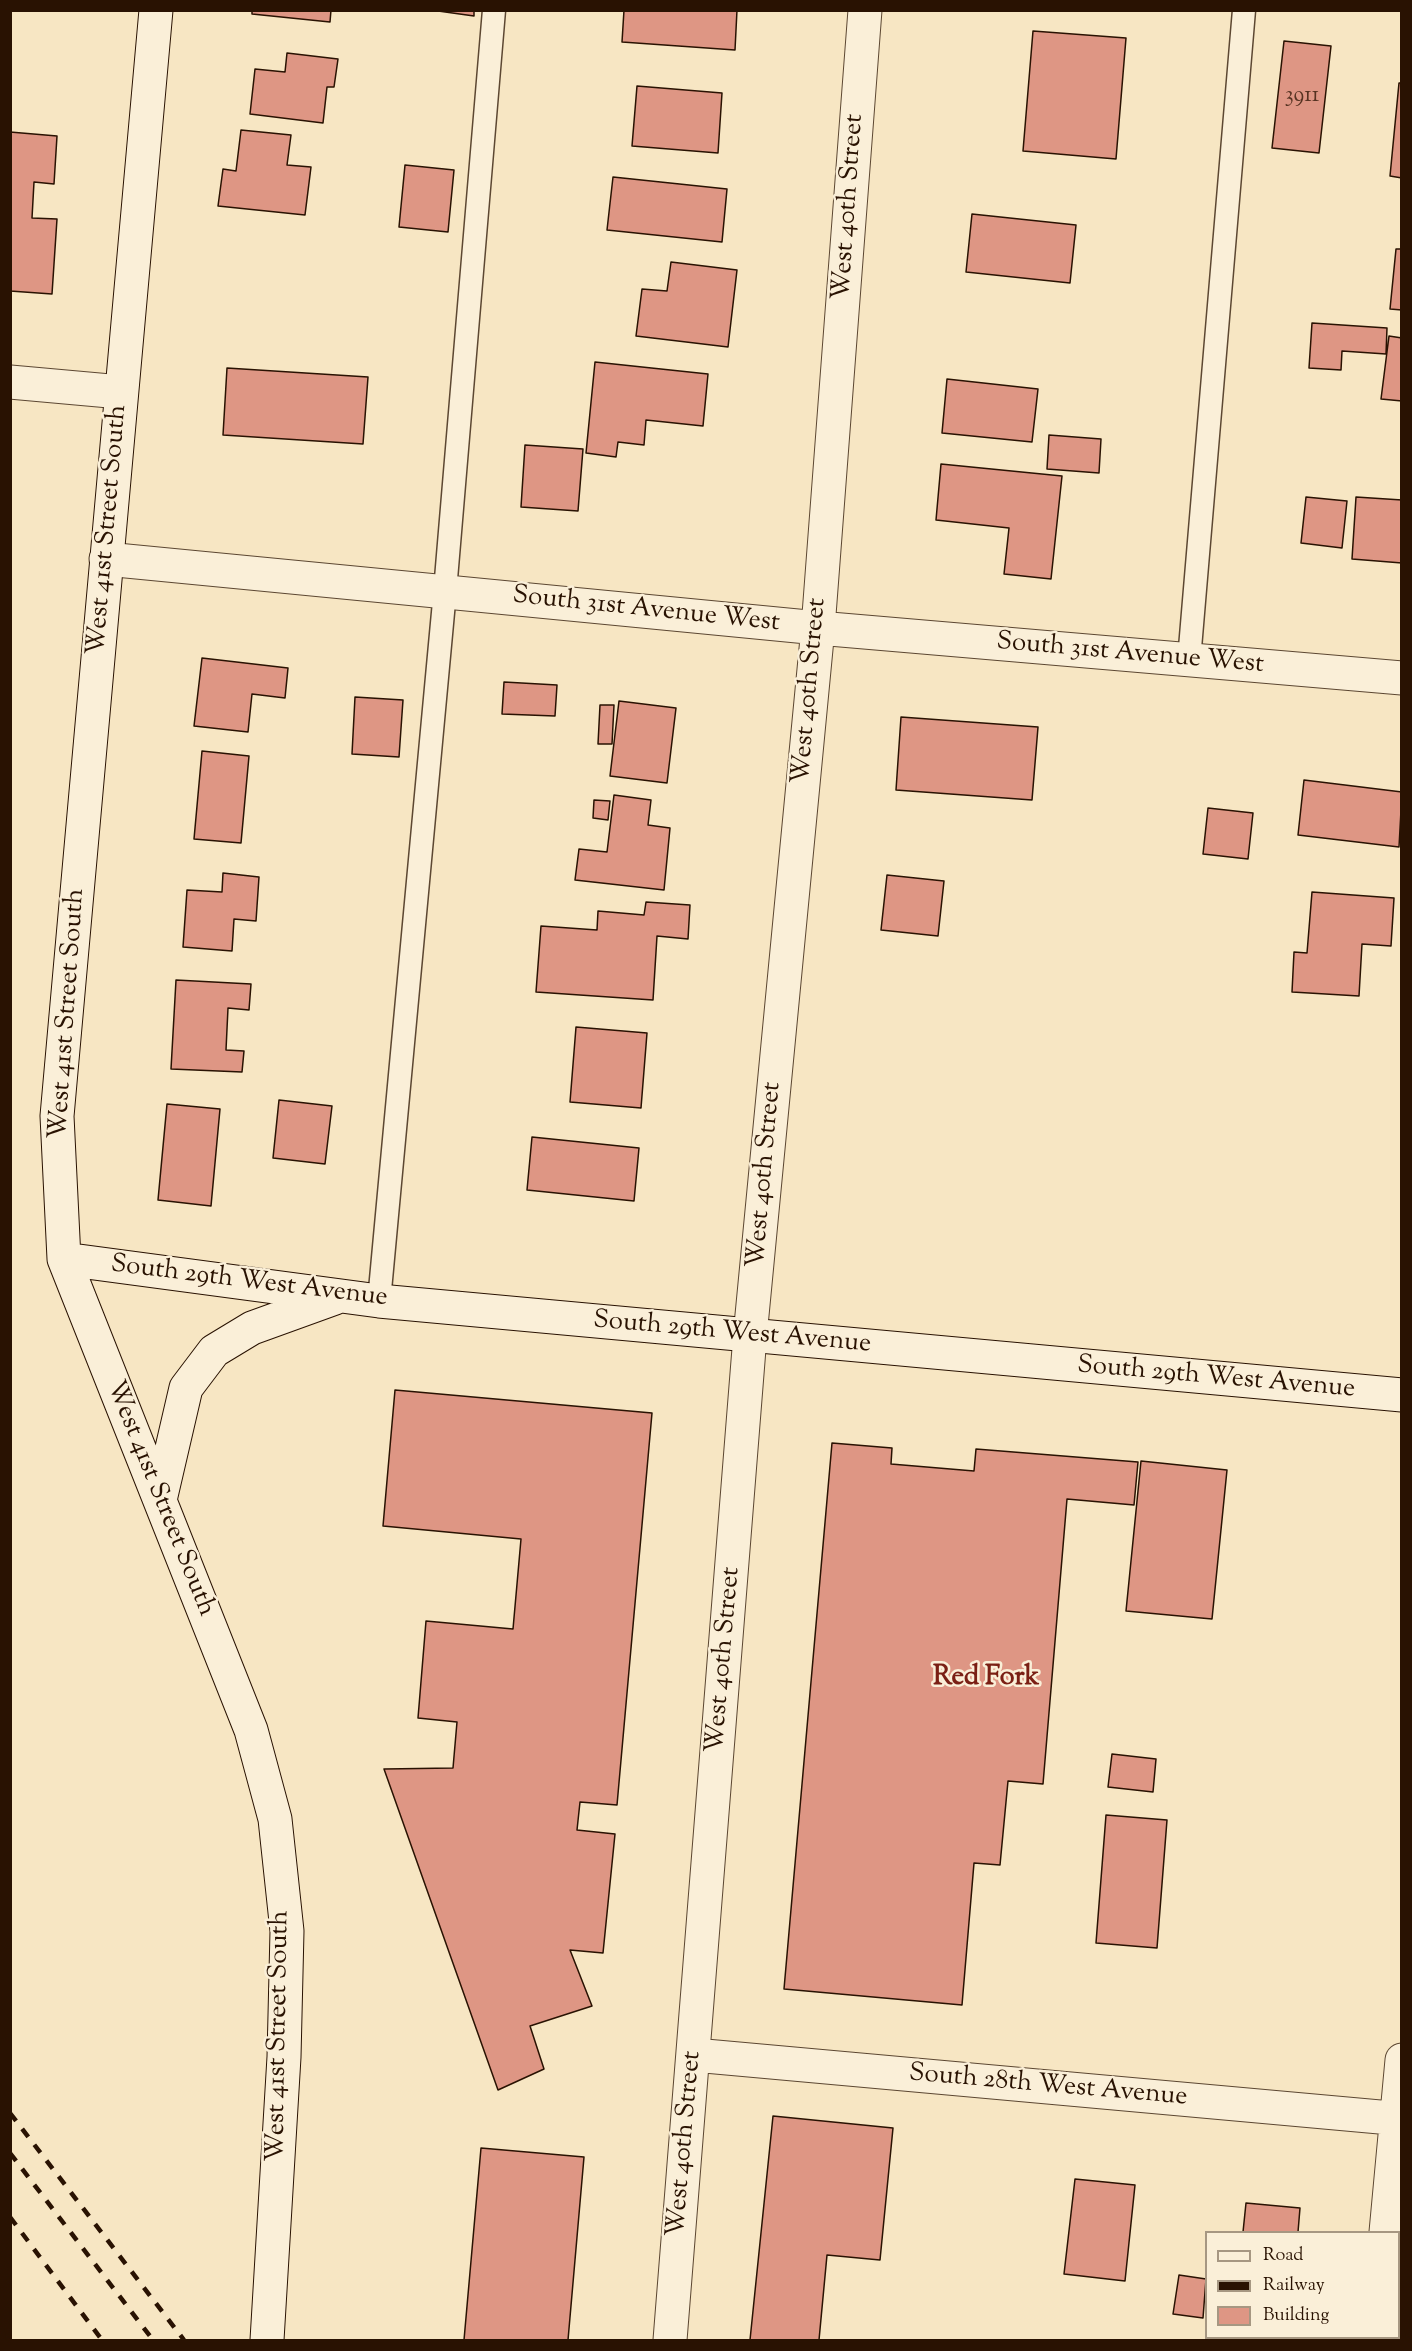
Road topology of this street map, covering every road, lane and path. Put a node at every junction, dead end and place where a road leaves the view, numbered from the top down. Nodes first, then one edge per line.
1 (156, 10) edge
2 (494, 10) edge
3 (865, 10) edge
4 (1244, 10) edge
5 (10, 382) edge
6 (121, 392) junction
7 (106, 559) junction
8 (445, 591) junction
9 (818, 628) junction
10 (1189, 660) junction
11 (1401, 678) edge
12 (64, 1259) junction
13 (341, 1296) junction
14 (379, 1301) junction
15 (750, 1336) junction
16 (1401, 1395) edge
17 (160, 1500) junction
18 (694, 2055) junction
19 (1401, 2061) edge
20 (1399, 2119) edge
21 (1386, 2231) edge
22 (267, 2340) edge
23 (670, 2340) edge

1 - 6 street, West 41st Street South
2 - 8 lane
3 - 9 street, West 40th Street
4 - 10 lane
5 - 6 street
6 - 7 street, West 41st Street South
7 - 8 street, South 31st Avenue West
7 - 12 street, West 41st Street South
8 - 9 street, South 31st Avenue West
8 - 14 lane
9 - 10 street, South 31st Avenue West
9 - 15 street, West 40th Street
10 - 11 street, South 31st Avenue West
12 - 13 street, South 29th West Avenue
12 - 17 street, West 41st Street South
13 - 14 street, South 29th West Avenue
13 - 17 street
14 - 15 street, South 29th West Avenue
15 - 16 street, South 29th West Avenue
15 - 18 street, West 40th Street
17 - 22 street, West 41st Street South
18 - 20 street, South 28th West Avenue
18 - 23 street, West 40th Street
19 - 20 street
20 - 21 street

